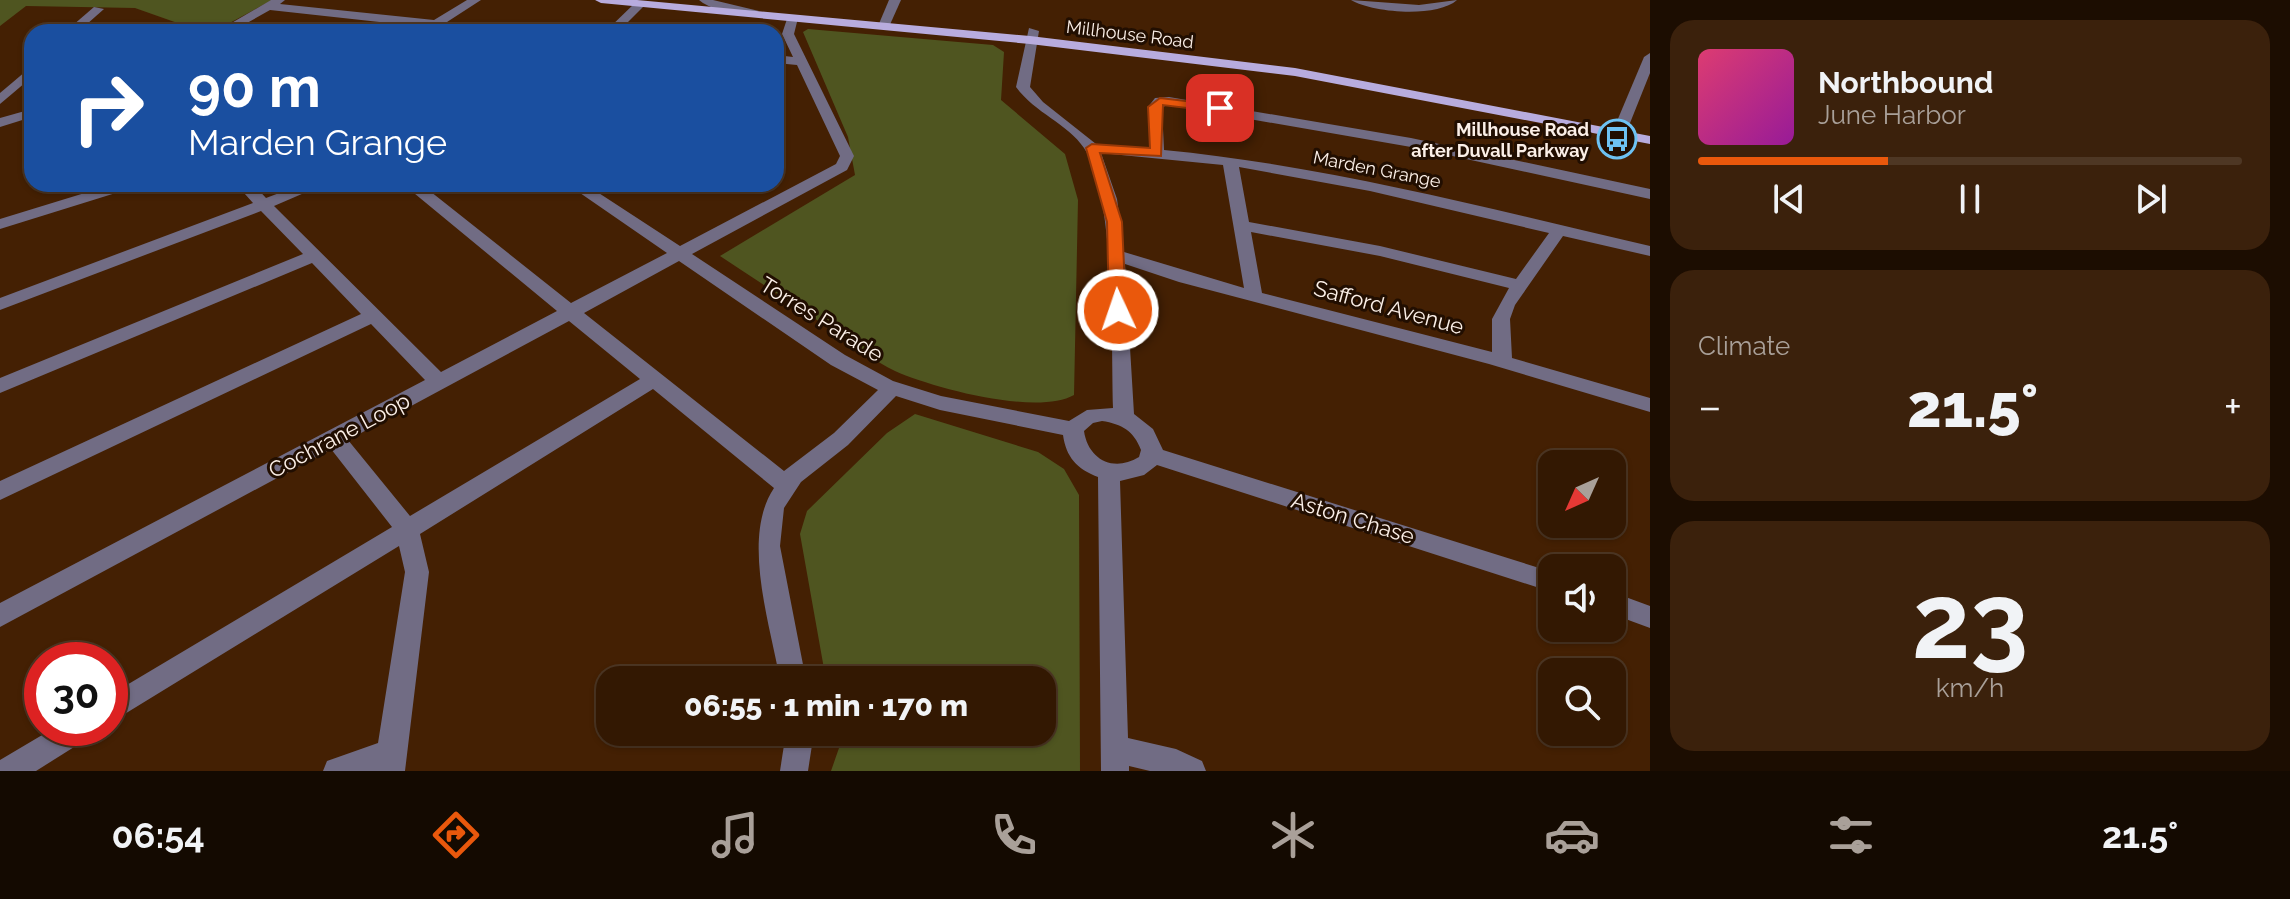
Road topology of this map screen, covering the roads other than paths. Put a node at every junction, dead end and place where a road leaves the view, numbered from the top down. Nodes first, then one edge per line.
1 (458, 0) edge
2 (475, 0) edge
3 (601, 0) edge
4 (895, 0) edge
5 (1357, 0) edge
6 (1451, 0) edge
7 (706, 1) edge
8 (273, 3) edge
9 (640, 4) junction
10 (665, 7) junction
11 (98, 9) dead end
12 (451, 12) junction
13 (764, 15) junction
14 (792, 18) junction
15 (885, 22) junction
16 (80, 24) edge
17 (236, 24) edge
18 (405, 24) edge
19 (435, 24) edge
20 (619, 24) edge
21 (1032, 35) junction
22 (1650, 57) edge
23 (784, 60) edge
24 (803, 62) junction
25 (24, 78) edge
26 (0, 100) edge
27 (24, 114) edge
28 (2, 118) edge
29 (1621, 127) junction
30 (1650, 128) edge
31 (1650, 140) edge
32 (1092, 148) junction
33 (1157, 153) junction
34 (1230, 161) junction
35 (106, 192) edge
36 (252, 192) edge
37 (296, 192) edge
38 (421, 192) edge
39 (586, 192) edge
40 (1650, 194) edge
41 (264, 204) junction
42 (58, 208) junction
43 (0, 224) edge
44 (1240, 225) junction
45 (1560, 229) junction
46 (0, 231) edge
47 (1650, 251) edge
48 (1115, 255) junction
49 (313, 256) junction
50 (678, 256) junction
51 (1520, 285) junction
52 (1254, 296) junction
53 (0, 304) edge
54 (569, 314) junction
55 (374, 315) junction
56 (1502, 362) junction
57 (653, 380) junction
58 (438, 381) junction
59 (0, 386) edge
60 (892, 388) junction
61 (1650, 405) edge
62 (1124, 418) junction
63 (1073, 429) junction
64 (334, 438) junction
65 (1152, 455) junction
66 (1109, 472) junction
67 (787, 486) junction
68 (0, 491) edge
69 (407, 529) junction
70 (1538, 578) edge
71 (1626, 608) edge
72 (0, 616) edge
73 (1650, 617) edge
74 (790, 666) edge
75 (128, 699) edge
76 (50, 746) edge
77 (798, 746) edge
78 (1115, 760) edge
79 (391, 762) edge
80 (9, 771) edge
81 (337, 771) edge
82 (794, 771) edge
83 (1192, 771) edge

1 - 12 street
2 - 12 street
3 - 9 main road, Millhouse Road
4 - 15 street
5 - 6 street
7 - 10 street
7 - 13 street
7 - 15 main road, Millhouse Road
8 - 17 street
8 - 18 street
9 - 10 main road, Millhouse Road
9 - 20 street
10 - 13 main road, Millhouse Road
11 - 16 street
12 - 19 street
13 - 14 main road, Millhouse Road
14 - 15 main road, Millhouse Road
14 - 24 street, Cochrane Loop
15 - 21 main road, Millhouse Road
21 - 29 main road, Millhouse Road
21 - 32 street
22 - 29 street
23 - 24 street
24 - 50 street, Cochrane Loop
25 - 26 street
27 - 28 street
29 - 30 main road, Millhouse Road
29 - 31 main road, Millhouse Road
32 - 33 street, Marden Grange
32 - 48 street
33 - 34 street, Marden Grange
33 - 40 street
34 - 44 street
34 - 45 street, Marden Grange
35 - 42 street
36 - 41 street
37 - 41 street
38 - 54 street
39 - 50 street, Torres Parade
41 - 49 street
41 - 53 street
42 - 43 street
42 - 46 street
44 - 51 street
44 - 52 street
45 - 47 street, Marden Grange
45 - 51 street
48 - 52 street, Safford Avenue
48 - 62 street
49 - 55 street
49 - 59 street
50 - 54 street, Cochrane Loop
50 - 60 street, Torres Parade
51 - 56 street
52 - 56 street, Safford Avenue
54 - 57 street
54 - 58 street, Cochrane Loop
55 - 58 street
55 - 68 street
56 - 61 street, Safford Avenue
57 - 67 street
57 - 69 street
58 - 64 street, Cochrane Loop
60 - 63 street, Torres Parade
60 - 67 street
62 - 63 street
62 - 65 street
63 - 66 street
64 - 69 street
64 - 72 street, Cochrane Loop
65 - 66 street
65 - 70 street, Aston Chase
66 - 78 street
67 - 74 street
69 - 75 street
69 - 79 street
71 - 73 street
76 - 80 street
77 - 82 street
78 - 83 street
79 - 81 street

